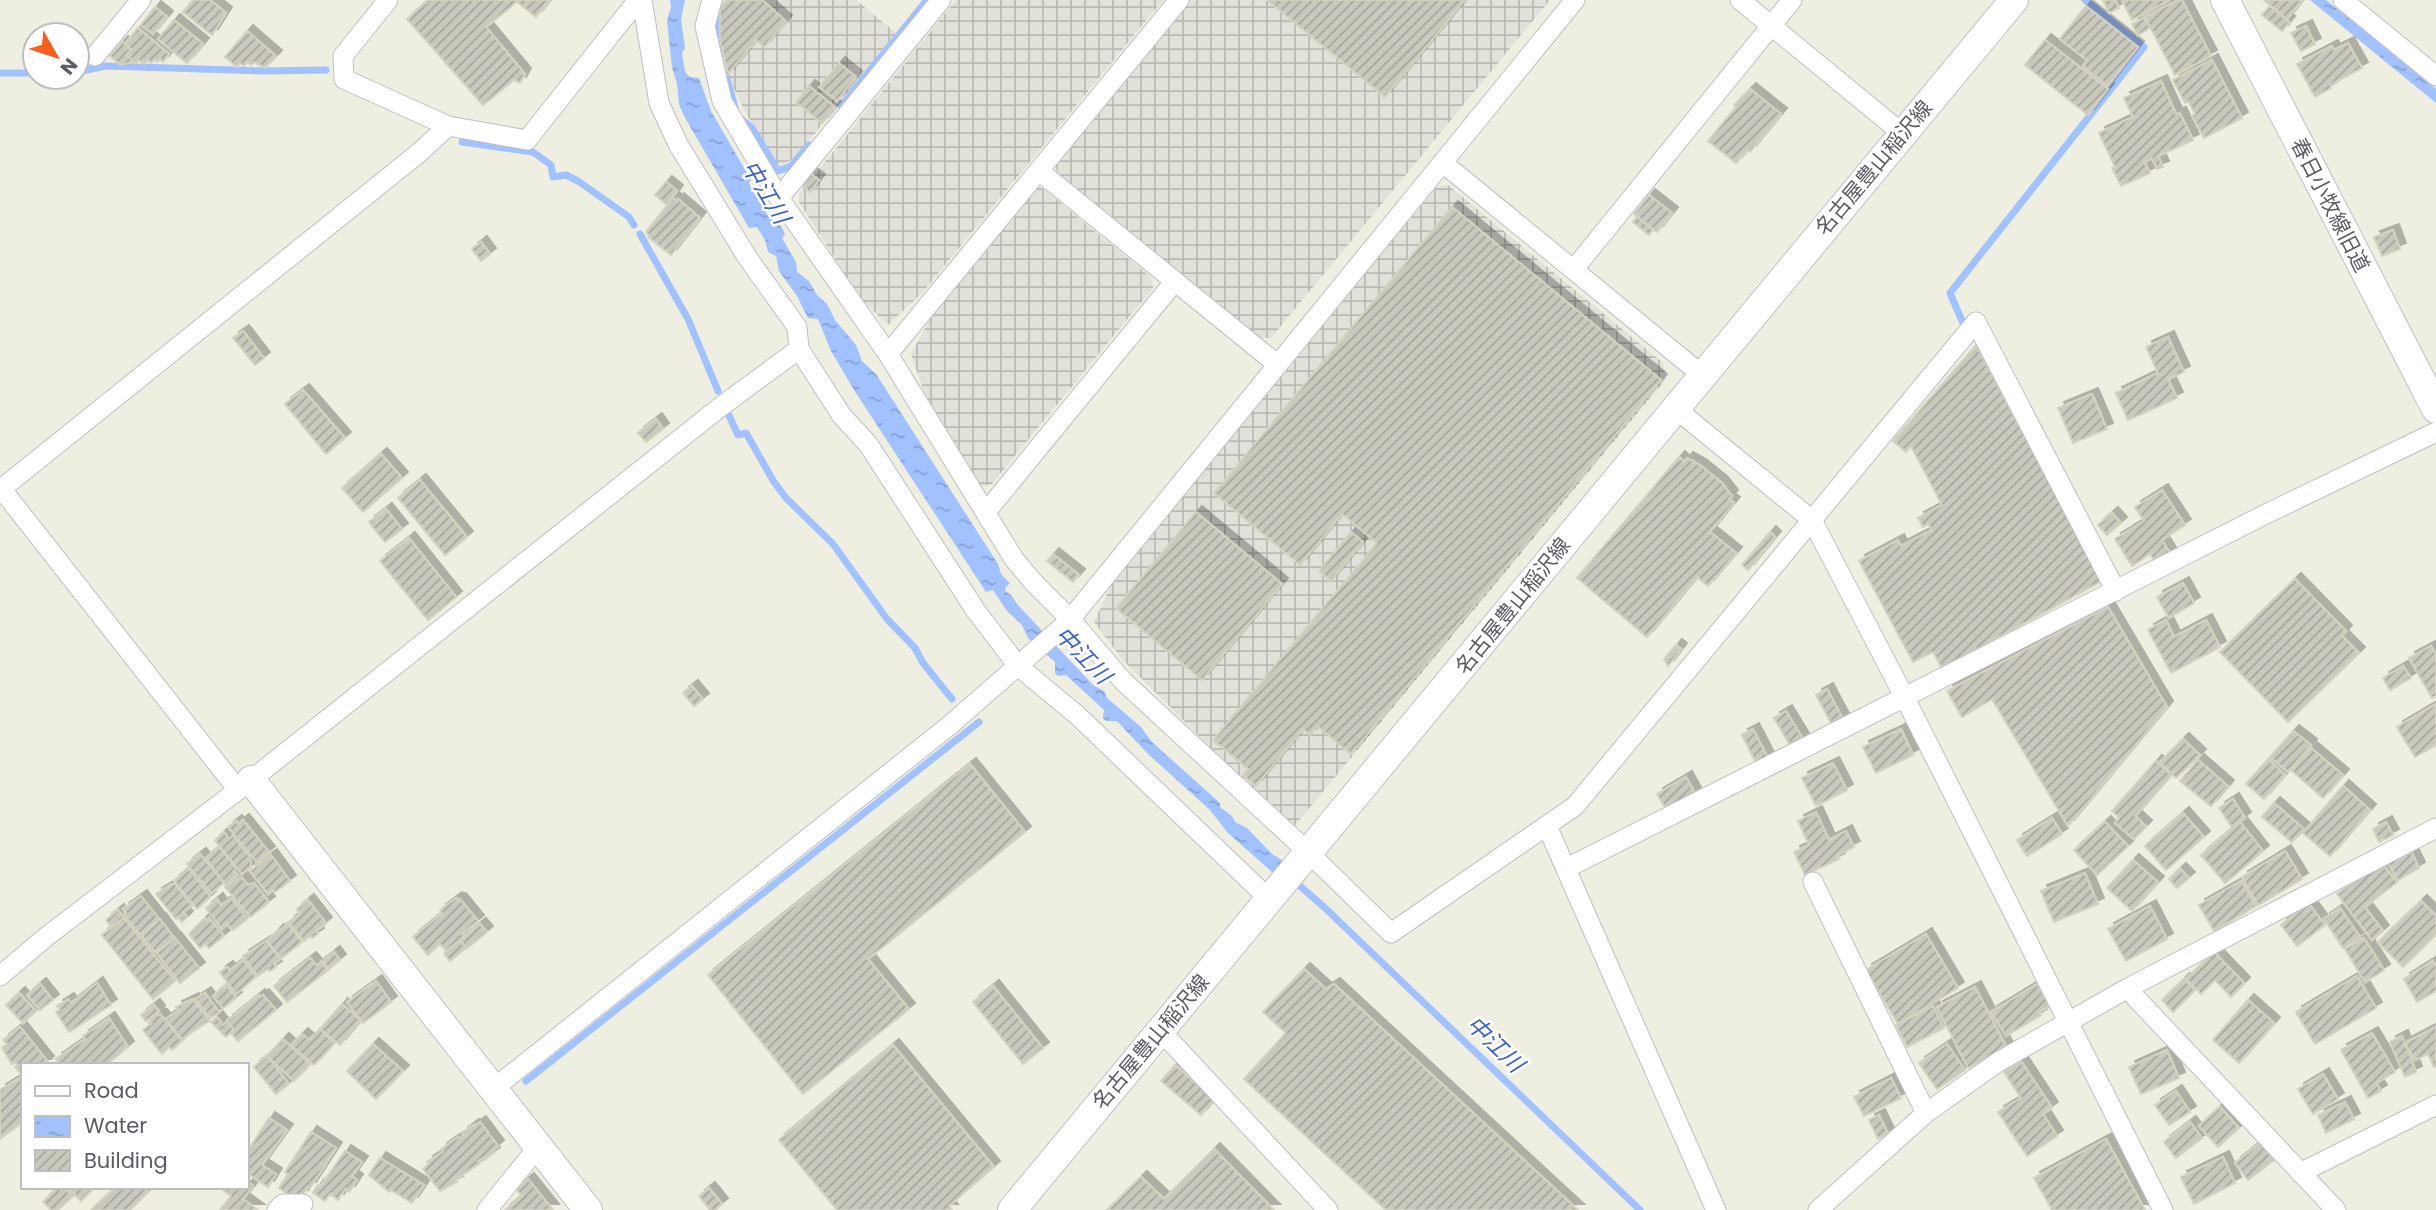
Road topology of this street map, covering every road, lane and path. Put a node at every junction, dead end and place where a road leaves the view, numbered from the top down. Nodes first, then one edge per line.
1 (141, 0) edge
2 (388, 0) edge
3 (640, 0) edge
4 (712, 0) edge
5 (941, 0) edge
6 (1179, 0) edge
7 (1575, 0) edge
8 (1740, 0) edge
9 (1792, 0) edge
10 (2014, 0) edge
11 (2225, 0) edge
12 (2343, 0) edge
13 (1771, 26) junction
14 (95, 56) dead end
15 (2436, 76) edge
16 (448, 126) junction
17 (1903, 134) junction
18 (1443, 163) junction
19 (1039, 170) junction
20 (779, 198) junction
21 (1574, 270) junction
22 (1175, 281) junction
23 (799, 349) junction
24 (888, 354) junction
25 (1278, 365) junction
26 (1702, 375) junction
27 (1676, 409) junction
28 (2436, 410) edge
29 (2436, 432) edge
30 (0, 488) edge
31 (986, 512) junction
32 (1812, 520) junction
33 (2116, 591) junction
34 (1069, 621) junction
35 (1022, 662) junction
36 (1905, 698) junction
37 (245, 785) junction
38 (1547, 826) junction
39 (2436, 828) edge
40 (1308, 855) junction
41 (1567, 868) junction
42 (1813, 882) dead end
43 (1271, 898) junction
44 (0, 976) edge
45 (2134, 996) dead end
46 (2069, 1020) junction
47 (1160, 1030) junction
48 (493, 1089) junction
49 (2436, 1105) edge
50 (1926, 1113) junction
51 (538, 1147) junction
52 (2300, 1173) junction
53 (303, 1204) dead end
54 (277, 1210) edge
55 (487, 1210) edge
56 (588, 1210) edge
57 (1012, 1210) edge
58 (1328, 1210) edge
59 (1716, 1210) edge
60 (1818, 1210) edge
61 (2163, 1210) edge
62 (2336, 1210) edge

1 - 14 street
2 - 16 street
3 - 16 street
3 - 23 street
4 - 20 street
5 - 20 street
6 - 19 street
7 - 18 street
8 - 13 street
9 - 13 street
10 - 17 main road, 名古屋豊山稲沢線
11 - 28 main road, 春日小牧線旧道
12 - 15 street
13 - 17 street
13 - 21 street
16 - 30 street
17 - 26 main road, 名古屋豊山稲沢線
18 - 21 street
18 - 25 street
19 - 22 street
19 - 24 street
20 - 24 street
21 - 26 street
22 - 25 street
22 - 31 street
23 - 35 street
23 - 37 street
24 - 31 street
25 - 34 street
26 - 27 main road, 名古屋豊山稲沢線
27 - 32 street
27 - 40 main road, 名古屋豊山稲沢線
29 - 33 street
30 - 37 street
31 - 34 street
32 - 33 street
32 - 36 street
32 - 38 street
33 - 36 street
34 - 35 street
34 - 40 street
35 - 43 street
35 - 48 street
36 - 41 street
36 - 46 street
37 - 44 street
37 - 48 main road
38 - 40 street
38 - 41 street
39 - 46 street
40 - 43 main road, 名古屋豊山稲沢線
41 - 59 street
42 - 50 street
43 - 47 main road, 名古屋豊山稲沢線
45 - 52 street
46 - 50 street
46 - 61 street
47 - 57 main road, 名古屋豊山稲沢線
47 - 58 street
48 - 51 main road
49 - 52 street
50 - 60 street
51 - 55 street
51 - 56 main road
52 - 62 street
53 - 54 street

